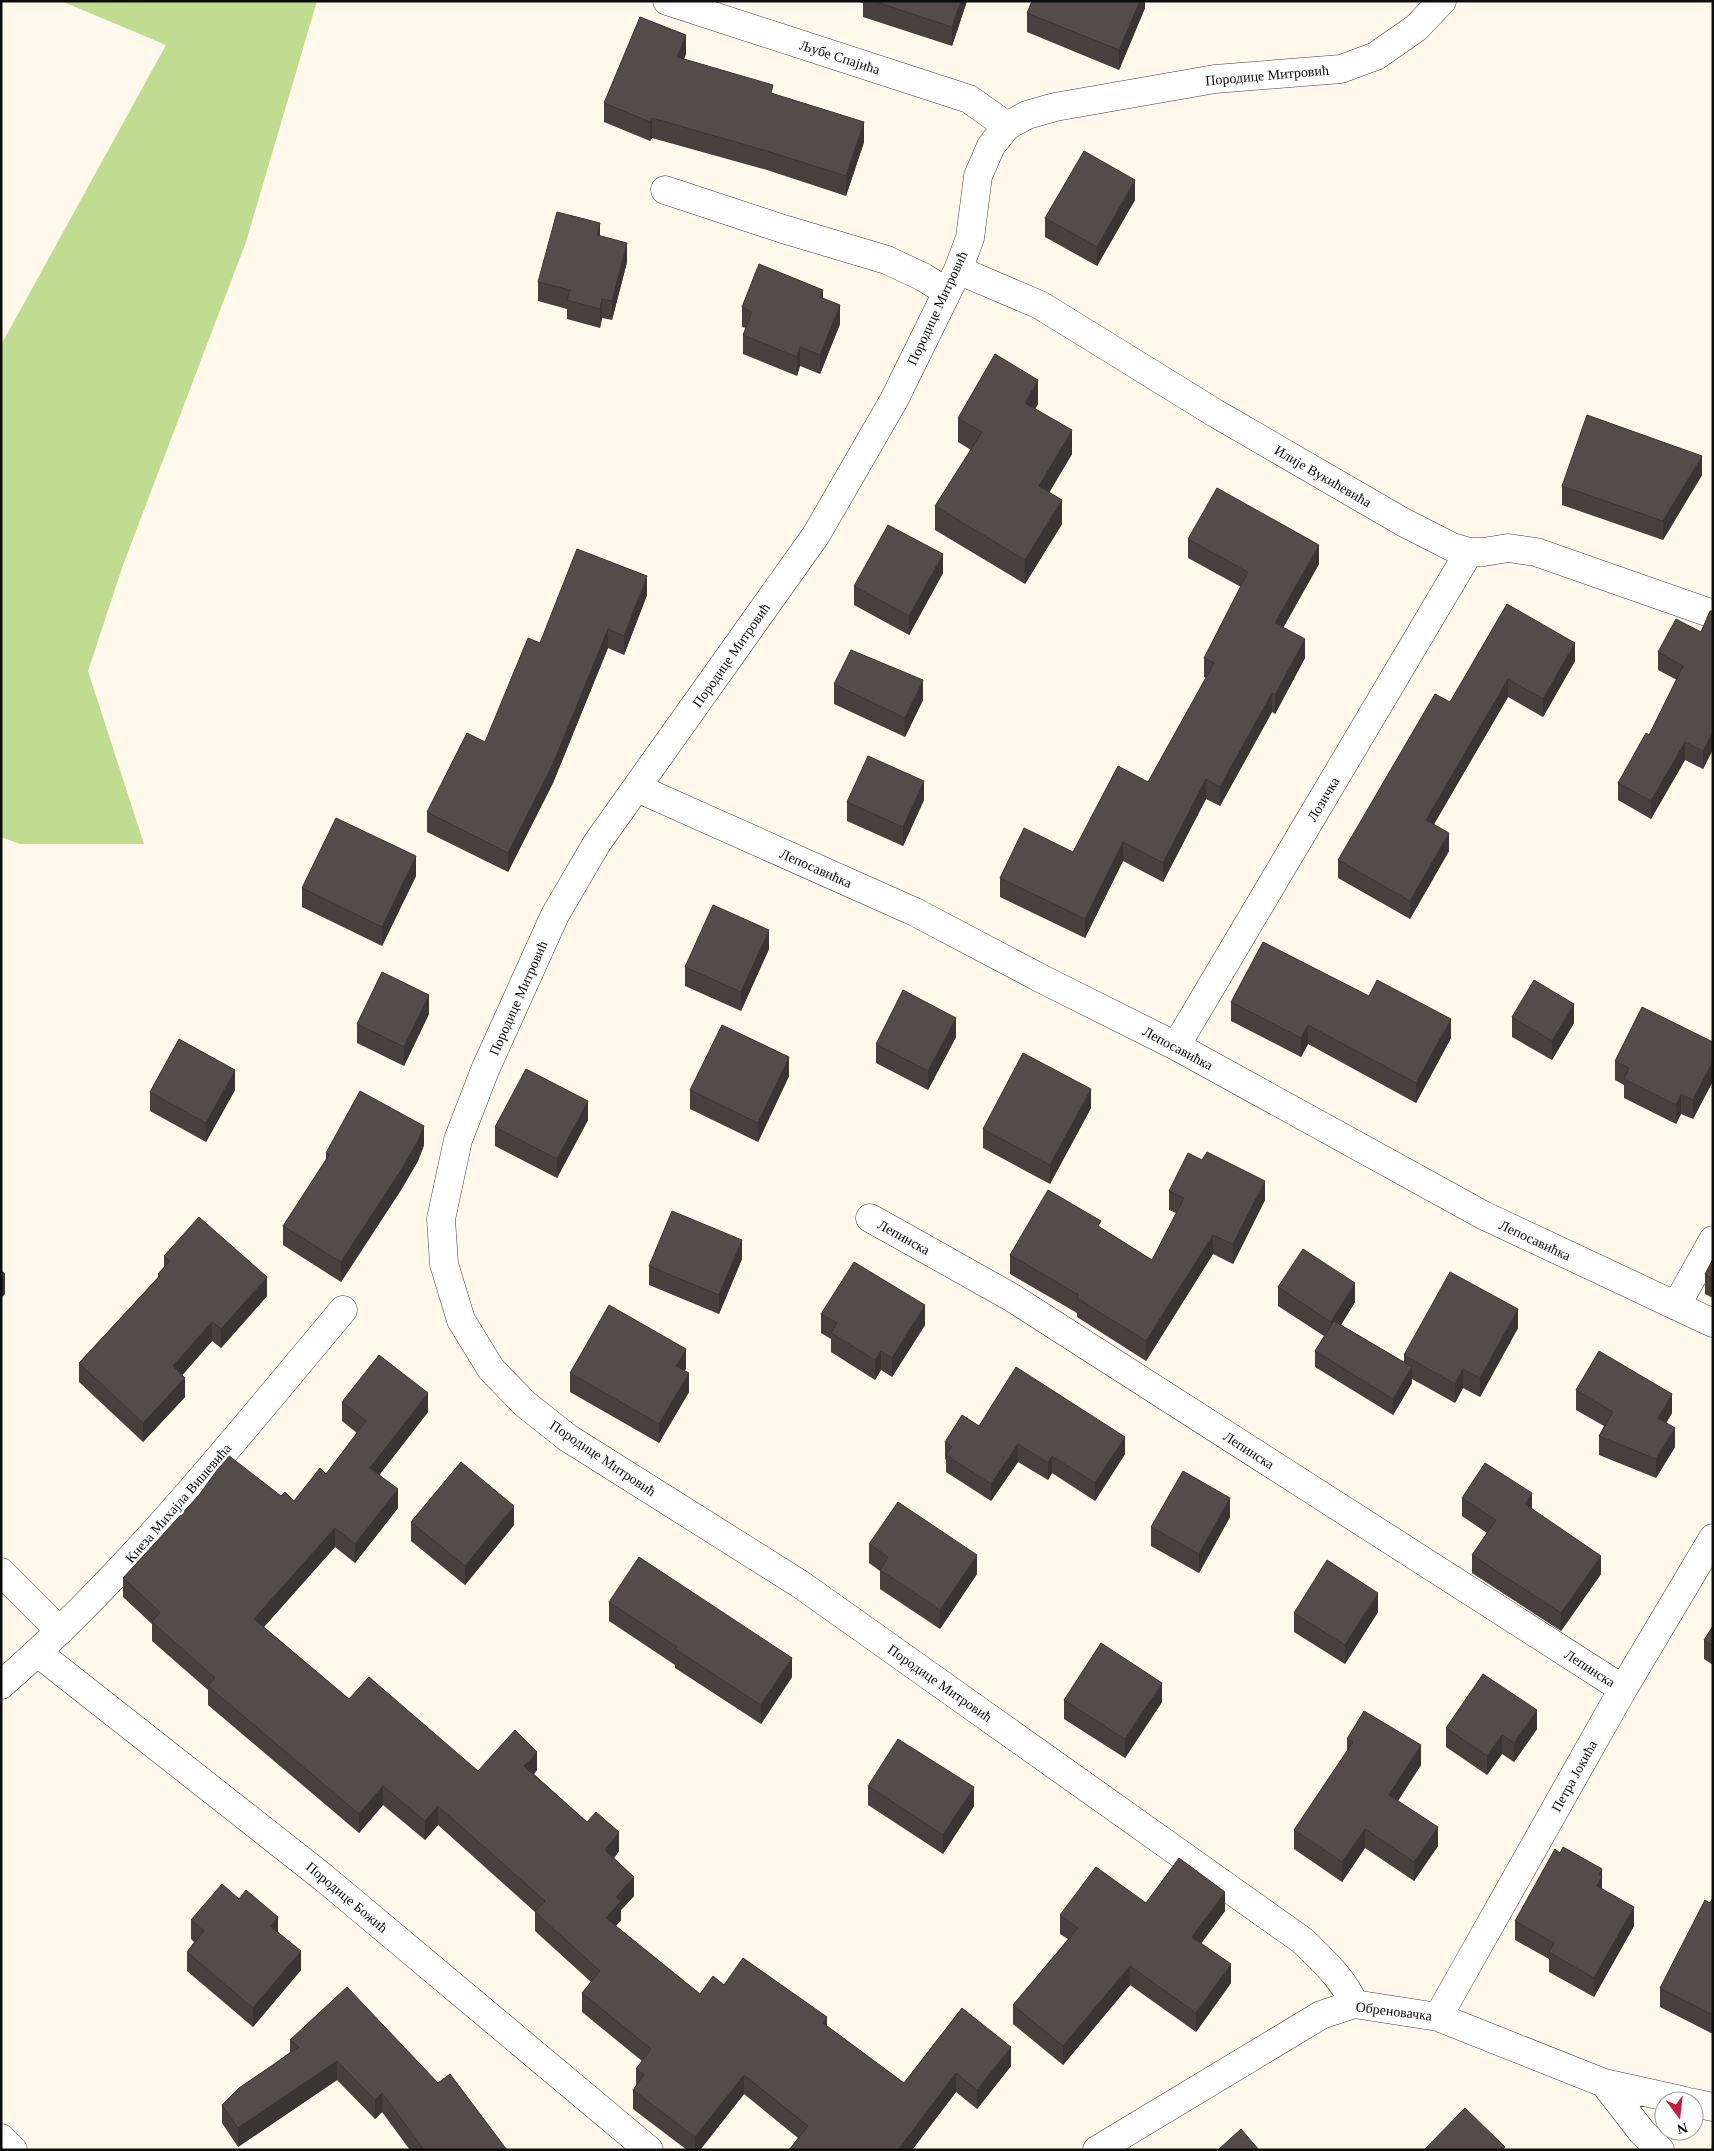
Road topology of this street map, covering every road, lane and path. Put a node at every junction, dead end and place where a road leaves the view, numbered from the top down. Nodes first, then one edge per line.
1 (667, 1) edge
2 (1442, 1) edge
3 (1007, 126) junction
4 (665, 190) dead end
5 (952, 281) junction
6 (1469, 552) junction
7 (1713, 614) edge
8 (637, 788) junction
9 (1176, 1046) junction
10 (870, 1218) dead end
11 (1713, 1240) edge
12 (1676, 1306) junction
13 (343, 1310) dead end
14 (1713, 1323) edge
15 (1713, 1538) edge
16 (1, 1572) edge
17 (60, 1631) junction
18 (38, 1653) junction
19 (1, 1685) edge
20 (1623, 1689) junction
21 (1354, 2004) junction
22 (1438, 2016) junction
23 (1604, 2083) junction
24 (1654, 2094) edge
25 (1, 2138) edge
26 (13, 2150) edge
27 (649, 2150) edge
28 (1097, 2150) edge
29 (1660, 2150) edge

1 - 3 street, Љубе Спајића
2 - 3 street, Породице Митровић
3 - 5 street, Породице Митровић
4 - 5 street, Илије Вукићевића
5 - 6 street, Илије Вукићевића
5 - 8 street, Породице Митровић
6 - 7 street, Илије Вукићевића
6 - 9 street, Лозичка
8 - 9 street, Лепосавићка
8 - 21 street, Породице Митровић
9 - 12 street, Лепосавићка
10 - 20 street, Лепинска
11 - 12 street
12 - 14 street, Лепосавићка
13 - 17 street, Кнеза Михајла Вишевића
15 - 20 street, Петра Јокића
16 - 17 street
17 - 18 street, Кнеза Михајла Вишевића
18 - 19 street, Кнеза Михајла Вишевића
18 - 27 street, Породице Божић
20 - 22 street, Петра Јокића
21 - 22 street, Обреновачка
21 - 28 street, Обреновачка
22 - 23 street, Обреновачка
23 - 24 street, Обреновачка
23 - 29 street
25 - 26 street

